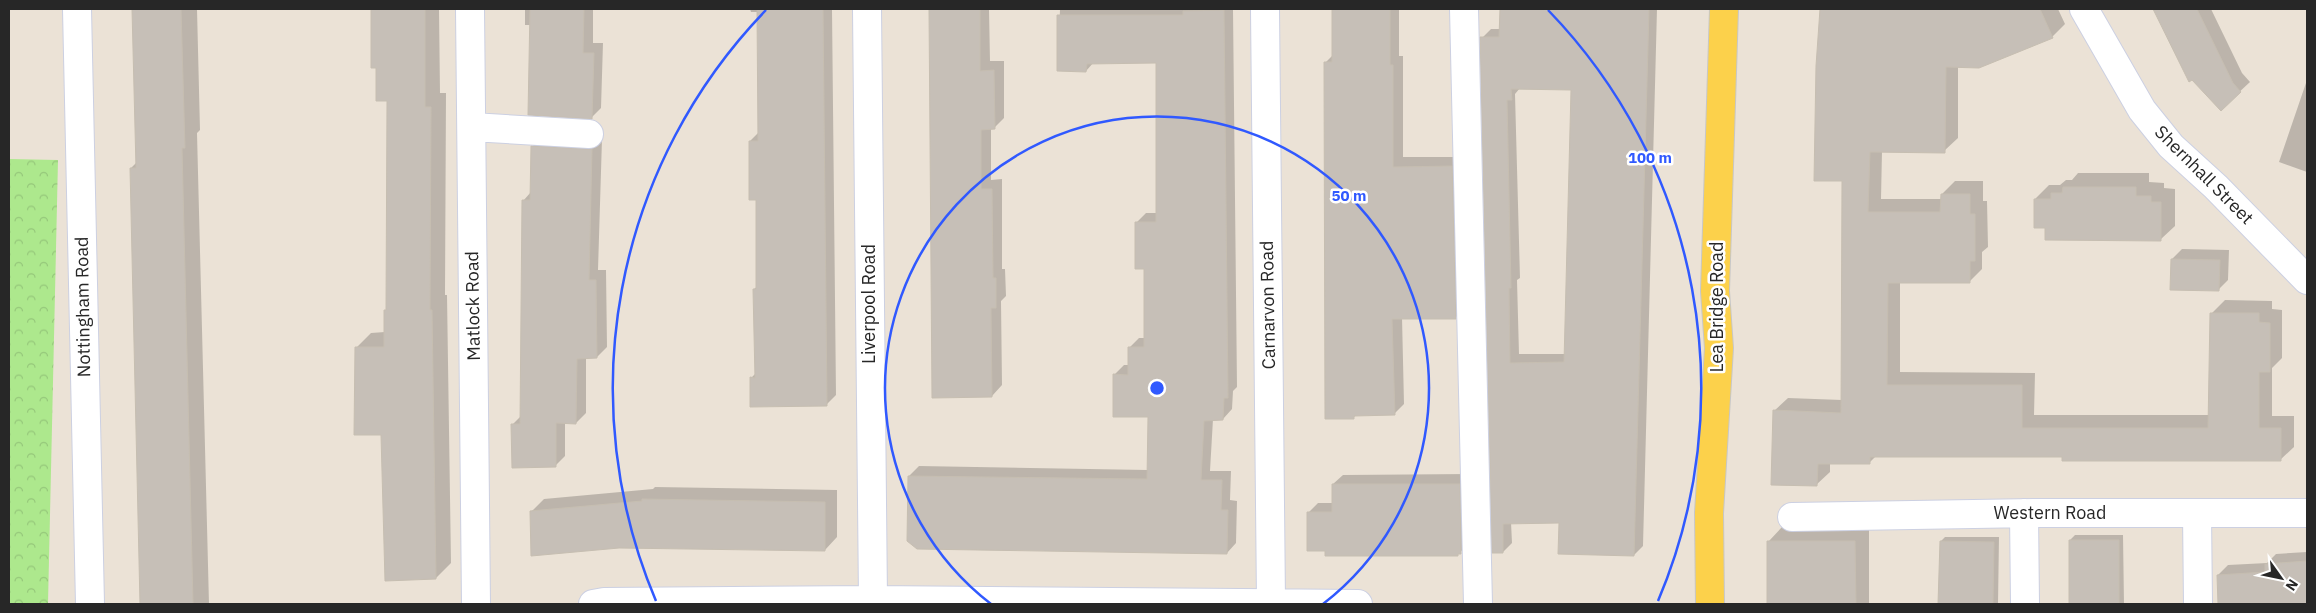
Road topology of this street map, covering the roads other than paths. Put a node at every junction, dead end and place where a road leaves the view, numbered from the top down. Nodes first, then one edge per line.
1 (77, 9) edge
2 (470, 9) edge
3 (867, 9) edge
4 (1265, 9) edge
5 (1464, 9) edge
6 (1724, 9) edge
7 (2084, 9) edge
8 (472, 127) junction
9 (589, 134) dead end
10 (2307, 280) edge
11 (2024, 513) junction
12 (2197, 513) junction
13 (2307, 513) edge
14 (1792, 517) dead end
15 (873, 600) junction
16 (1270, 602) junction
17 (90, 604) edge
18 (476, 604) edge
19 (593, 604) edge
20 (1358, 604) edge
21 (1478, 604) edge
22 (1710, 604) edge
23 (2024, 604) edge
24 (2198, 604) edge

1 - 17 street, Nottingham Road
2 - 8 street, Matlock Road
3 - 15 street, Liverpool Road
4 - 16 street, Carnarvon Road
5 - 21 street
6 - 22 main road, Lea Bridge Road
7 - 10 street, Shernhall Street
8 - 9 street
8 - 18 street, Matlock Road
11 - 12 street, Western Road
11 - 14 street, Western Road
11 - 23 street
12 - 13 street, Western Road
12 - 24 street
15 - 16 street
15 - 19 street
16 - 20 street

